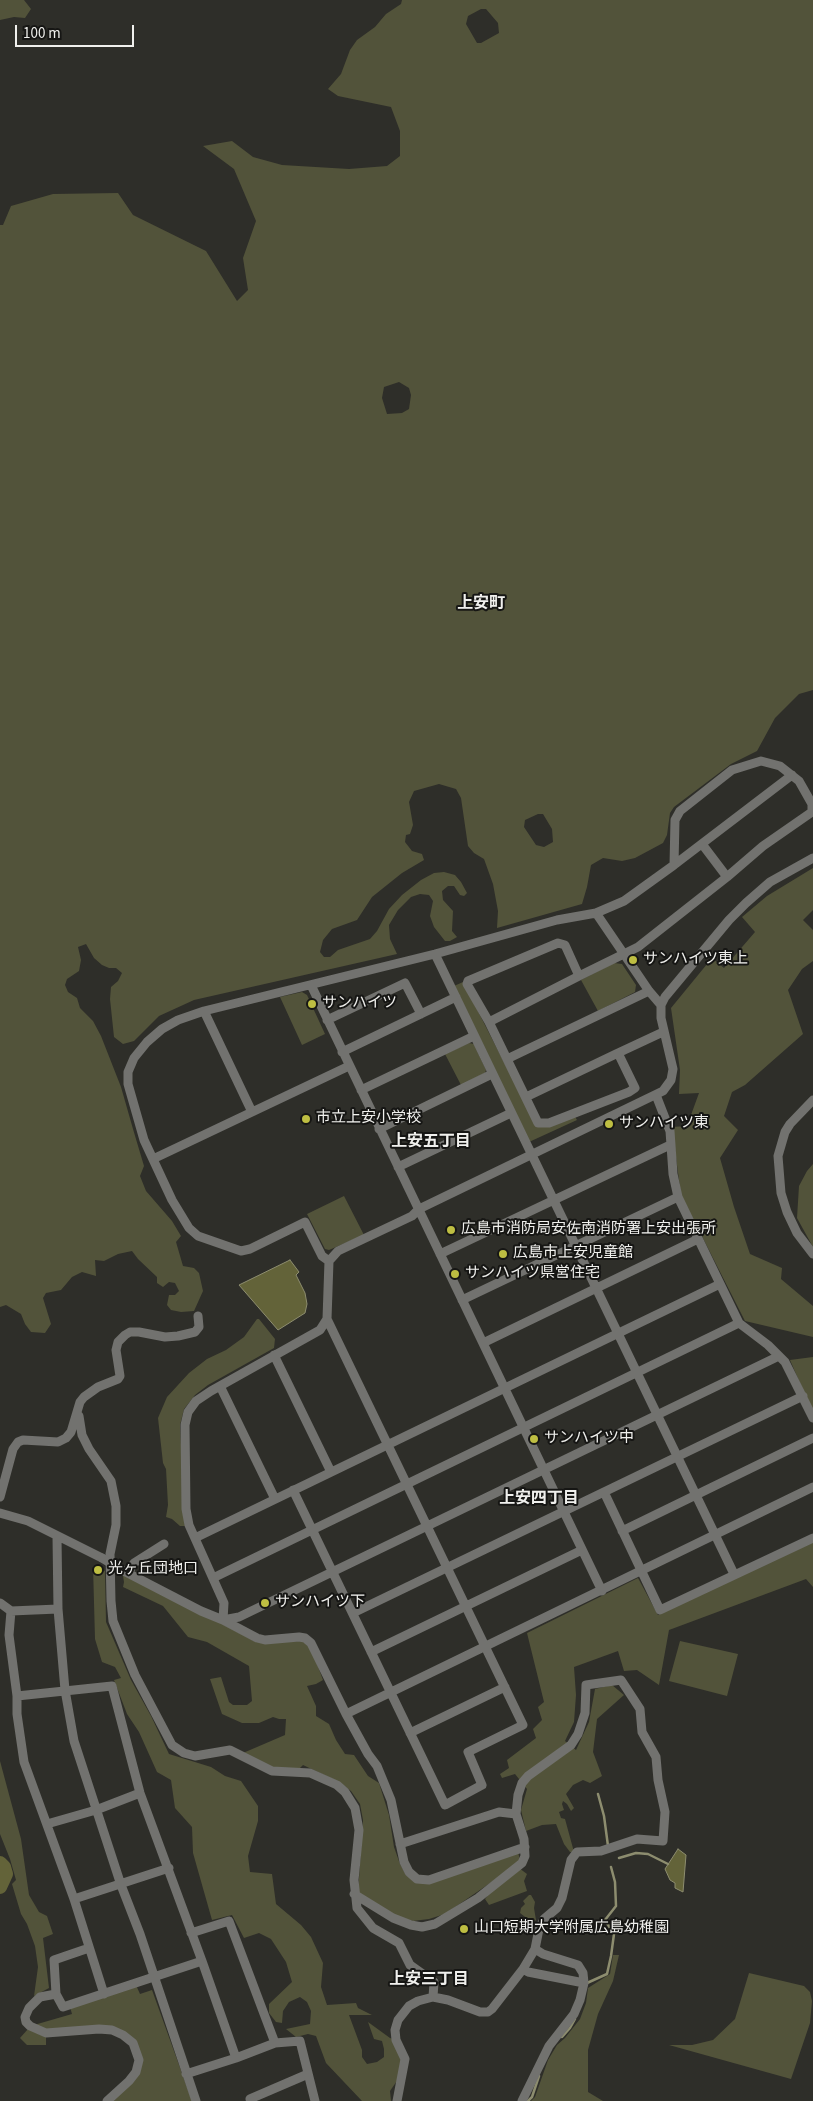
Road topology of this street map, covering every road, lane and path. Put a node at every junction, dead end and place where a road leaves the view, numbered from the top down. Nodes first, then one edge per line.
1 (792, 775) junction
2 (702, 844) junction
3 (813, 858) edge
4 (674, 865) junction
5 (727, 877) junction
6 (596, 914) junction
7 (435, 954) junction
8 (624, 954) junction
9 (579, 976) junction
10 (311, 985) junction
11 (648, 991) junction
12 (456, 997) junction
13 (661, 1005) junction
14 (204, 1011) junction
15 (421, 1014) junction
16 (327, 1020) junction
17 (489, 1022) junction
18 (663, 1032) junction
19 (474, 1036) junction
20 (342, 1052) junction
21 (618, 1053) junction
22 (508, 1059) junction
23 (348, 1066) junction
24 (492, 1074) junction
25 (361, 1090) junction
26 (656, 1095) junction
27 (526, 1097) junction
28 (813, 1100) edge
29 (252, 1112) junction
30 (511, 1113) junction
31 (380, 1129) junction
32 (670, 1145) junction
33 (531, 1155) junction
34 (153, 1159) junction
35 (398, 1167) junction
36 (678, 1196) junction
37 (553, 1200) junction
38 (419, 1209) junction
39 (698, 1239) junction
40 (575, 1246) junction
41 (440, 1254) junction
42 (813, 1254) edge
43 (329, 1261) junction
44 (720, 1284) junction
45 (596, 1288) junction
46 (462, 1300) junction
47 (198, 1316) dead end
48 (327, 1319) junction
49 (739, 1323) junction
50 (618, 1333) junction
51 (483, 1343) junction
52 (274, 1355) junction
53 (779, 1356) junction
54 (637, 1373) junction
55 (220, 1386) junction
56 (504, 1388) junction
57 (803, 1396) junction
58 (76, 1414) junction
59 (657, 1414) junction
60 (813, 1418) edge
61 (524, 1428) junction
62 (813, 1438) edge
63 (388, 1444) junction
64 (678, 1456) junction
65 (544, 1470) junction
66 (331, 1472) junction
67 (408, 1484) junction
68 (813, 1487) edge
69 (293, 1490) junction
70 (604, 1492) junction
71 (696, 1495) junction
72 (0, 1497) edge
73 (274, 1499) junction
74 (564, 1511) junction
75 (0, 1512) edge
76 (428, 1526) junction
77 (312, 1530) junction
78 (622, 1531) junction
79 (716, 1534) junction
80 (57, 1537) junction
81 (194, 1538) junction
82 (813, 1538) edge
83 (164, 1544) dead end
84 (582, 1550) junction
85 (448, 1567) junction
86 (642, 1571) junction
87 (333, 1572) junction
88 (128, 1573) junction
89 (734, 1574) junction
90 (213, 1578) junction
91 (602, 1591) junction
92 (0, 1603) edge
93 (467, 1606) junction
94 (58, 1609) junction
95 (11, 1612) junction
96 (352, 1613) junction
97 (223, 1620) junction
98 (486, 1646) junction
99 (371, 1652) junction
100 (505, 1687) junction
101 (65, 1690) junction
102 (391, 1693) junction
103 (17, 1696) junction
104 (346, 1714) junction
105 (410, 1733) junction
106 (140, 1793) junction
107 (96, 1810) junction
108 (516, 1814) junction
109 (47, 1824) junction
110 (400, 1844) junction
111 (525, 1847) junction
112 (169, 1868) junction
113 (121, 1885) junction
114 (354, 1894) junction
115 (74, 1899) junction
116 (191, 1933) junction
117 (89, 1948) junction
118 (535, 1949) junction
119 (202, 1961) junction
120 (523, 1969) junction
121 (154, 1978) junction
122 (584, 1983) junction
123 (56, 1994) junction
124 (104, 1994) junction
125 (433, 1997) junction
126 (275, 2042) junction
127 (236, 2058) junction
128 (186, 2074) junction
129 (308, 2074) junction
130 (250, 2100) edge
131 (108, 2101) edge
132 (196, 2101) edge
133 (240, 2101) edge
134 (315, 2101) edge
135 (397, 2101) edge
136 (522, 2101) edge

1 - 2 street
1 - 4 street
1 - 5 street
2 - 4 street
2 - 5 street
3 - 13 street
4 - 6 street
5 - 8 street
6 - 7 street
6 - 8 street
7 - 10 street
7 - 12 street
8 - 9 street
8 - 11 street
9 - 17 street
9 - 17 street
10 - 14 street
10 - 16 street
11 - 13 street
11 - 22 street
12 - 15 street
12 - 19 street
13 - 18 street
14 - 29 street
14 - 34 street
15 - 16 street
15 - 20 street
16 - 20 street
17 - 22 street
18 - 21 street
18 - 26 street
19 - 24 street
19 - 25 street
20 - 23 street
21 - 27 street
21 - 27 street
22 - 27 street
23 - 25 street
23 - 29 street
24 - 30 street
24 - 31 street
25 - 31 street
26 - 32 street
26 - 33 street
28 - 42 street
29 - 34 street
30 - 33 street
30 - 35 street
31 - 35 street
32 - 36 street
32 - 37 street
33 - 37 street
33 - 38 street
34 - 43 street
35 - 38 street
36 - 39 street
36 - 40 street
37 - 40 street
37 - 41 street
38 - 41 street
38 - 43 street
39 - 44 street
39 - 45 street
40 - 45 street
40 - 46 street
41 - 46 street
43 - 48 street
44 - 49 street
44 - 50 street
45 - 50 street
45 - 51 street
46 - 51 street
47 - 58 street
48 - 52 street
48 - 63 street
49 - 53 street
49 - 54 street
50 - 54 street
50 - 56 street
51 - 56 street
52 - 55 street
52 - 66 street
53 - 57 street
53 - 59 street
54 - 59 street
54 - 61 street
55 - 73 street
55 - 81 street
56 - 61 street
56 - 63 street
57 - 60 street
57 - 64 street
58 - 72 street
58 - 114 street
59 - 64 street
59 - 65 street
61 - 65 street
61 - 67 street
62 - 71 street
63 - 66 street
63 - 67 street
64 - 70 street
64 - 71 street
65 - 74 street
65 - 76 street
66 - 69 street
67 - 76 street
67 - 77 street
68 - 79 street
69 - 73 street
69 - 77 street
70 - 74 street
70 - 78 street
71 - 78 street
71 - 79 street
73 - 81 street
74 - 84 street
74 - 85 street
75 - 80 street
76 - 85 street
76 - 87 street
77 - 87 street
77 - 90 street
78 - 86 street
79 - 86 street
79 - 89 street
80 - 88 street, bridge
80 - 94 street
81 - 90 street
82 - 89 street
83 - 88 street
84 - 91 street
84 - 93 street
85 - 93 street
85 - 96 street
86 - 89 street
86 - 91 street
87 - 96 street
87 - 97 street
88 - 97 street
90 - 97 street
91 - 98 street
92 - 95 street
93 - 98 street
93 - 99 street
94 - 95 street
94 - 101 street
95 - 103 street
96 - 99 street
97 - 104 street
98 - 100 street
98 - 102 street
99 - 102 street
100 - 105 street
100 - 105 street
101 - 103 street
101 - 106 street
101 - 107 street
102 - 104 street
102 - 105 street
103 - 109 street
104 - 110 street
106 - 107 street
106 - 112 street
107 - 109 street
107 - 113 street
108 - 110 street
108 - 111 street
108 - 118 street
109 - 115 street
110 - 111 street
111 - 114 street
112 - 113 street
112 - 116 street
113 - 115 street
113 - 121 street
114 - 125 street
115 - 117 street
116 - 119 street
116 - 126 street
117 - 123 street
117 - 124 street
118 - 120 street
118 - 122 street
119 - 121 street
119 - 127 street
120 - 122 street
120 - 125 street
121 - 124 street
121 - 128 street
122 - 136 street
123 - 124 street
123 - 131 street
125 - 135 street
126 - 127 street
126 - 129 street
127 - 128 street
128 - 132 street
129 - 130 street
129 - 134 street
130 - 133 street

